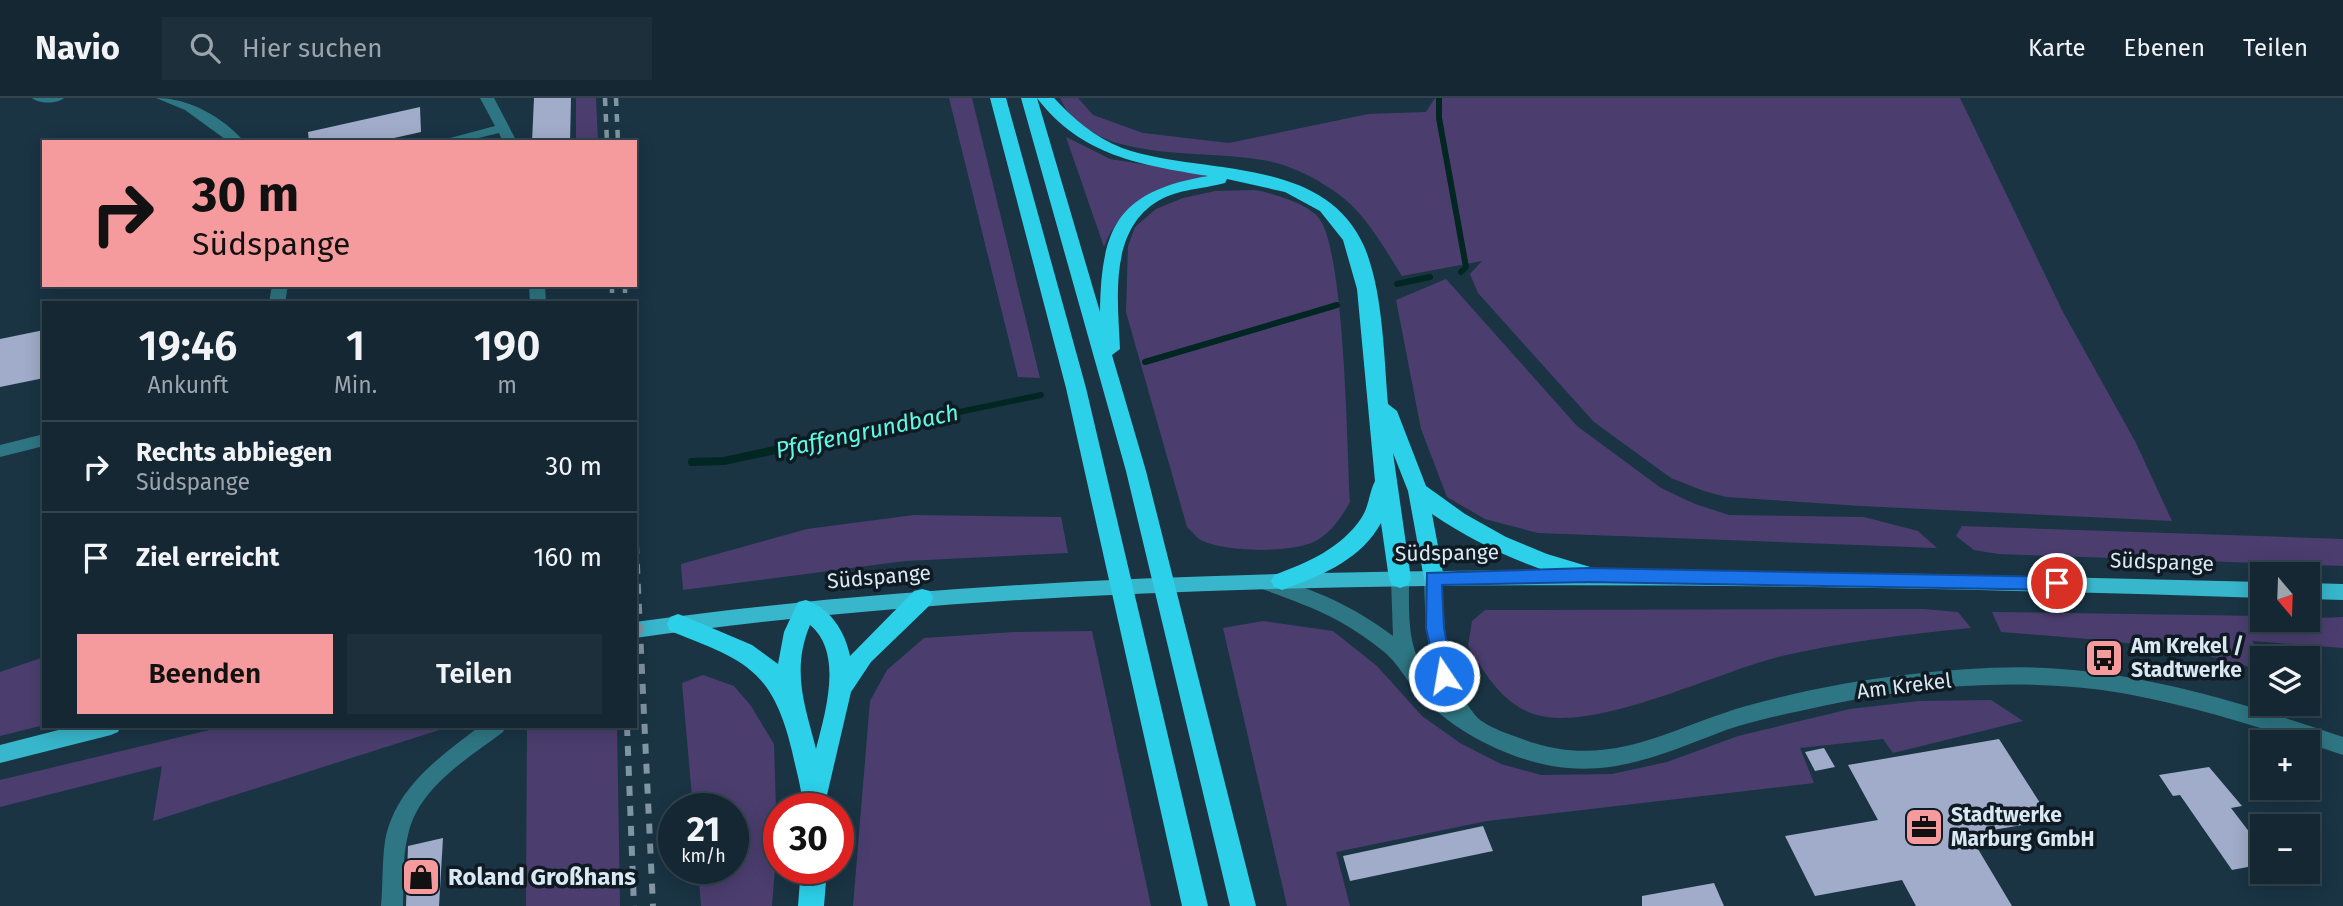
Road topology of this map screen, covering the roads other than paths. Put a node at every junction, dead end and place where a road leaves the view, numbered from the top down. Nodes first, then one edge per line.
1 (39, 98) edge
2 (57, 98) edge
3 (163, 98) edge
4 (487, 98) edge
5 (998, 98) edge
6 (1029, 98) edge
7 (1045, 98) edge
8 (508, 135) edge
9 (235, 140) edge
10 (461, 140) edge
11 (1238, 177) junction
12 (1111, 379) junction
13 (1379, 389) junction
14 (42, 440) edge
15 (0, 451) edge
16 (1385, 473) junction
17 (1418, 491) junction
18 (1589, 575) junction
19 (1433, 578) junction
20 (1400, 579) junction
21 (1254, 581) junction
22 (1282, 581) junction
23 (2250, 590) edge
24 (2320, 591) edge
25 (2343, 592) edge
26 (922, 598) junction
27 (806, 609) junction
28 (678, 624) junction
29 (637, 630) edge
30 (1407, 660) junction
31 (842, 686) junction
32 (790, 702) junction
33 (1472, 726) junction
34 (103, 728) edge
35 (493, 728) edge
36 (2343, 746) edge
37 (0, 754) edge
38 (813, 793) edge
39 (817, 793) edge
40 (813, 884) edge
41 (392, 906) edge
42 (811, 906) edge
43 (1195, 906) edge
44 (1243, 906) edge

1 - 2 street
3 - 9 street
4 - 8 street
5 - 43 highway
6 - 12 highway
7 - 11 highway
8 - 10 street
11 - 12 highway
11 - 13 highway
12 - 44 highway
13 - 16 highway
13 - 17 highway
14 - 15 street
16 - 20 highway
16 - 22 highway
17 - 18 highway
17 - 19 highway
18 - 19 main road, Südspange
18 - 23 main road, Südspange
19 - 20 main road, Südspange
19 - 33 street, Am Krekel
20 - 22 main road, Südspange
20 - 30 street, Am Krekel
21 - 22 main road, Südspange
21 - 26 main road, Südspange
21 - 30 street, Am Krekel
24 - 25 main road
26 - 27 main road, Südspange
26 - 31 highway
27 - 28 main road, Südspange
27 - 31 highway
27 - 32 highway
28 - 29 main road, Südspange
28 - 32 highway
30 - 33 street, Am Krekel
31 - 39 highway
32 - 38 highway
33 - 36 street, Am Krekel
34 - 37 main road
35 - 41 street
40 - 42 highway

